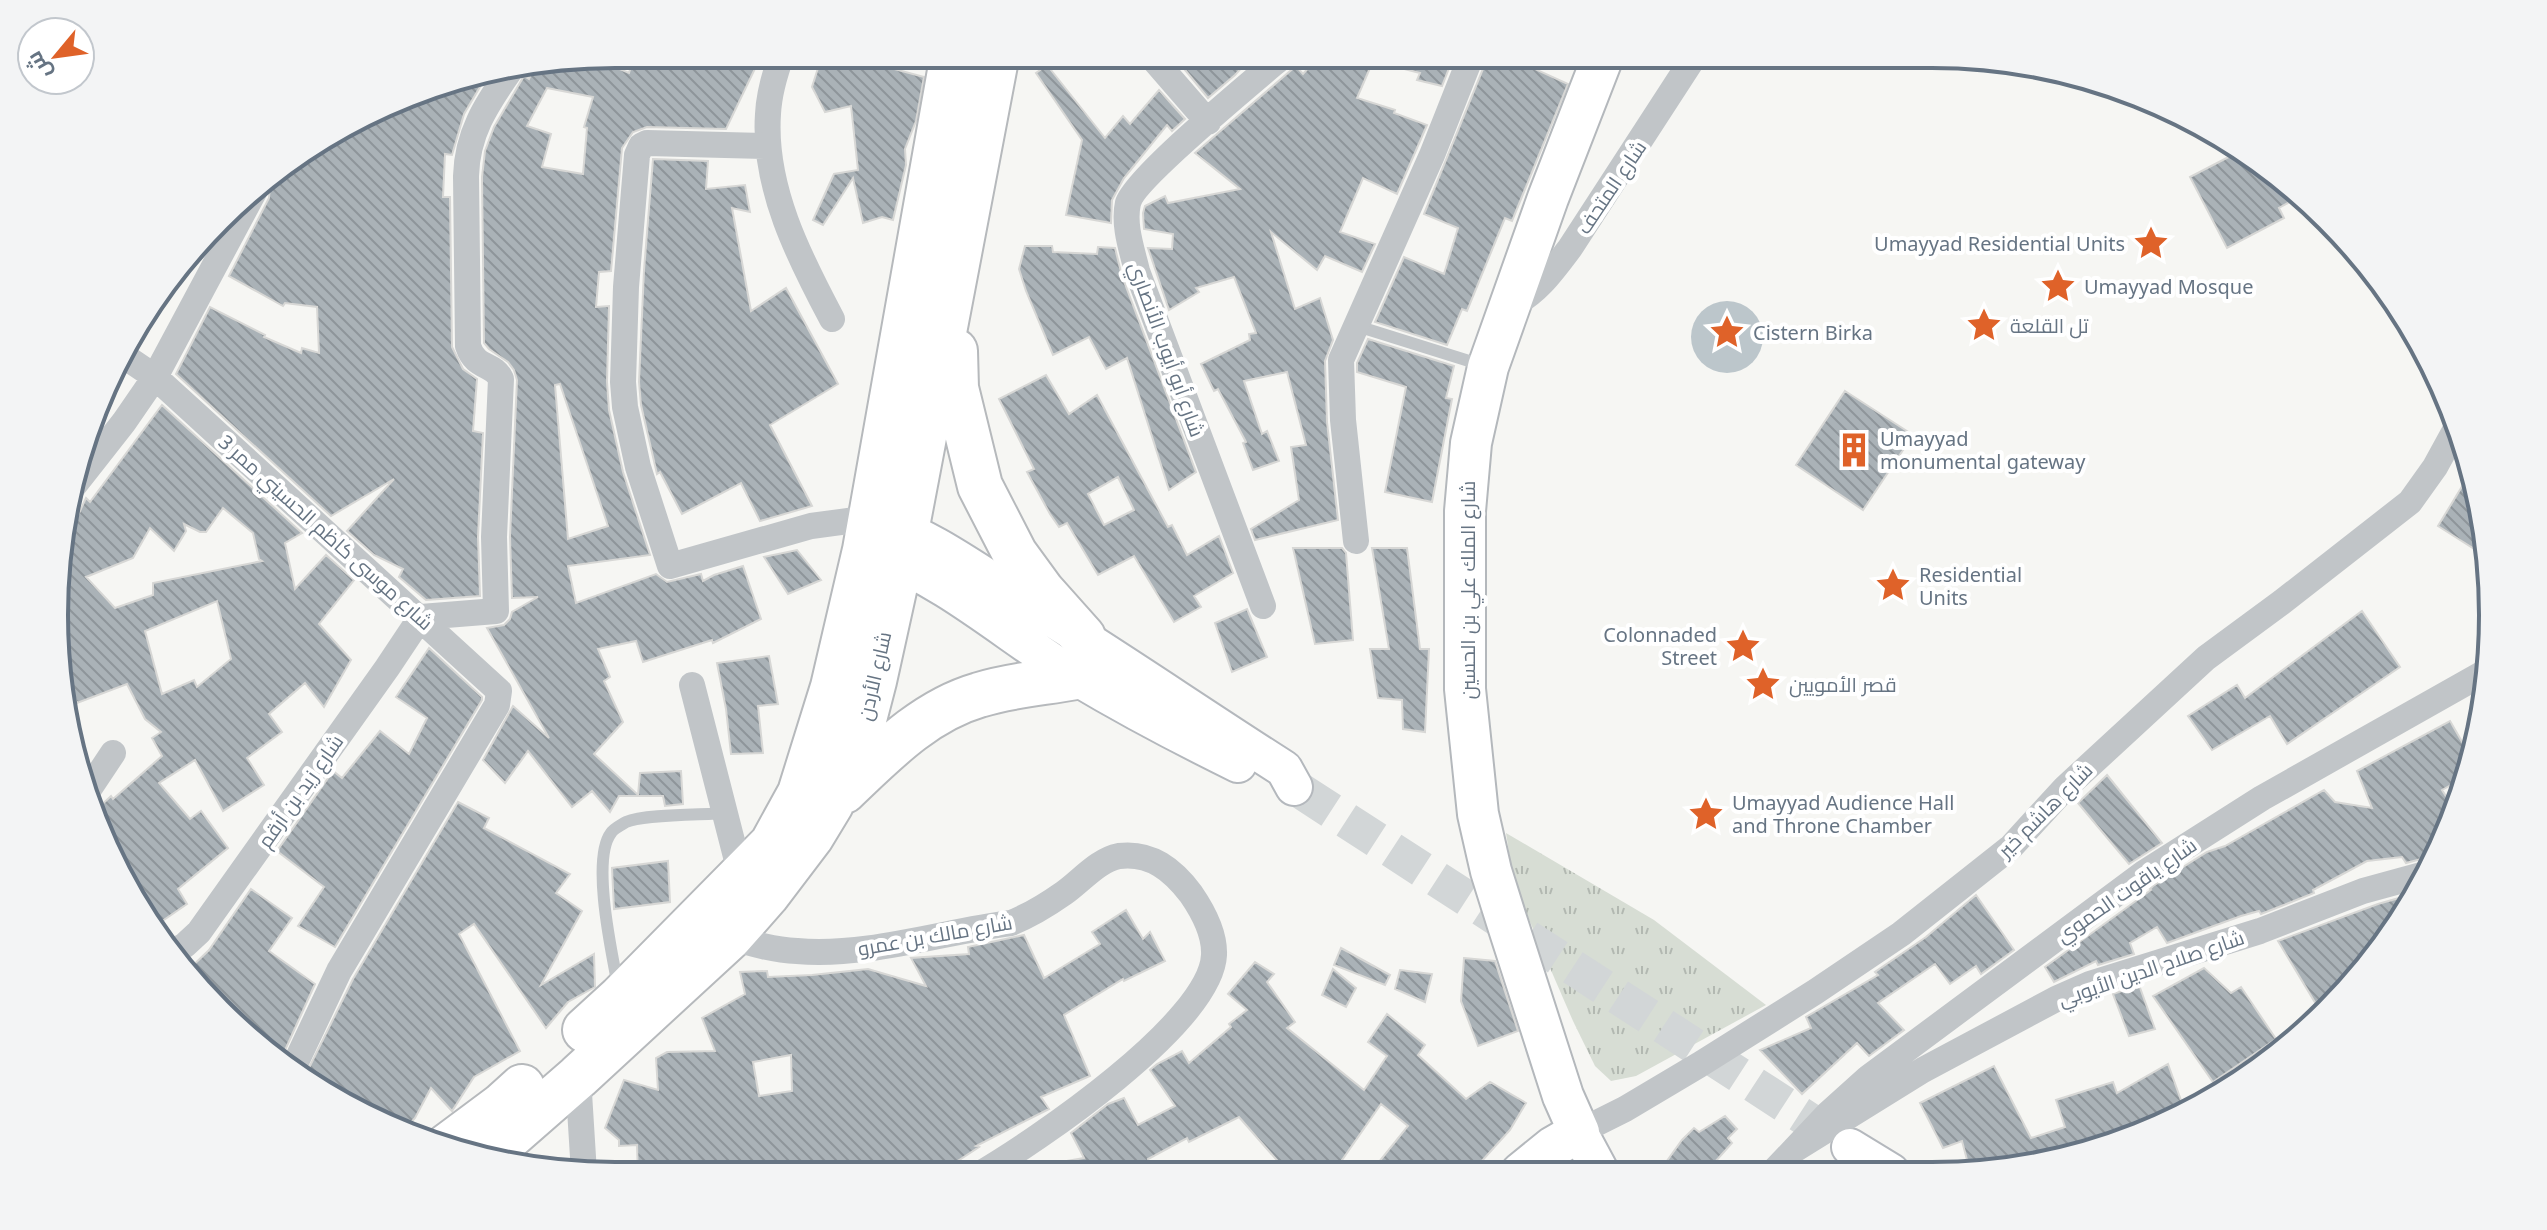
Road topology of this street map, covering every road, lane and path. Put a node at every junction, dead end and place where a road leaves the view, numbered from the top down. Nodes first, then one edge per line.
1 (777, 68) edge
2 (951, 68) edge
3 (994, 68) edge
4 (1161, 68) edge
5 (1269, 68) edge
6 (1466, 68) edge
7 (1599, 68) edge
8 (1687, 68) edge
9 (503, 80) edge
10 (1208, 122) junction
11 (768, 146) junction
12 (241, 216) edge
13 (954, 285) junction
14 (1511, 306) junction
15 (832, 319) dead end
16 (1357, 326) junction
17 (131, 361) edge
18 (1488, 367) junction
19 (155, 377) junction
20 (2450, 439) edge
21 (89, 467) edge
22 (885, 540) junction
23 (1356, 541) dead end
24 (1263, 606) dead end
25 (421, 617) junction
26 (1079, 657) junction
27 (2475, 678) edge
28 (692, 685) dead end
29 (113, 753) dead end
30 (94, 781) edge
31 (1298, 789) tunnel mouth
32 (831, 804) junction
33 (726, 813) junction
34 (741, 876) junction
35 (2412, 878) edge
36 (730, 937) junction
37 (181, 948) edge
38 (620, 998) junction
39 (1914, 1044) junction
40 (297, 1060) edge
41 (1923, 1070) junction
42 (578, 1077) junction
43 (1579, 1132) junction
44 (457, 1138) edge
45 (1850, 1147) tunnel mouth
46 (496, 1148) edge
47 (1794, 1150) junction
48 (583, 1161) edge
49 (1000, 1162) edge
50 (1535, 1162) edge
51 (1595, 1162) edge
52 (1783, 1162) edge
53 (1875, 1162) edge

1 - 11 street
2 - 22 highway, شارع الأردن
3 - 13 highway, شارع الأردن
4 - 10 street
5 - 10 street, شارع أبو أيوب الأنصاري
6 - 16 street
7 - 14 main road, شارع الملك علي بن الحسين
8 - 14 street, شارع المتحف
9 - 25 street
10 - 24 street, شارع أبو أيوب الأنصاري
11 - 15 street
11 - 22 street
12 - 19 street
13 - 22 highway, شارع الأردن
13 - 26 highway
14 - 18 main road, شارع الملك علي بن الحسين
16 - 18 lane
16 - 23 street
17 - 19 street, شارع موسى كاظم الحسيني ممر 3
18 - 43 main road, شارع الملك علي بن الحسين
19 - 21 street
19 - 25 street, شارع موسى كاظم الحسيني ممر 3
20 - 43 street, شارع هاشم خير
22 - 26 main road
22 - 32 highway, شارع الأردن
22 - 34 highway, شارع الأردن
25 - 37 street, شارع زيد بن أرقم
25 - 40 street, شارع موسى كاظم الحسيني ممر 3
26 - 31 main road
26 - 32 highway
27 - 39 street, شارع ياقوت الحموي
28 - 33 street
29 - 30 street
32 - 36 highway, شارع الأردن
33 - 34 street
33 - 38 lane
34 - 38 highway, شارع الأردن
35 - 41 street, شارع صلاح الدين الأيوبي
36 - 42 highway, شارع الأردن
36 - 49 street, شارع مالك بن عمرو
38 - 44 highway, شارع الأردن
39 - 41 street
39 - 47 street, شارع ياقوت الحموي
41 - 47 street, شارع صلاح الدين الأيوبي
42 - 46 highway, شارع الأردن
42 - 48 street
43 - 50 main road
43 - 51 main road
45 - 53 main road
47 - 52 street, شارع صلاح الدين الأيوبي

